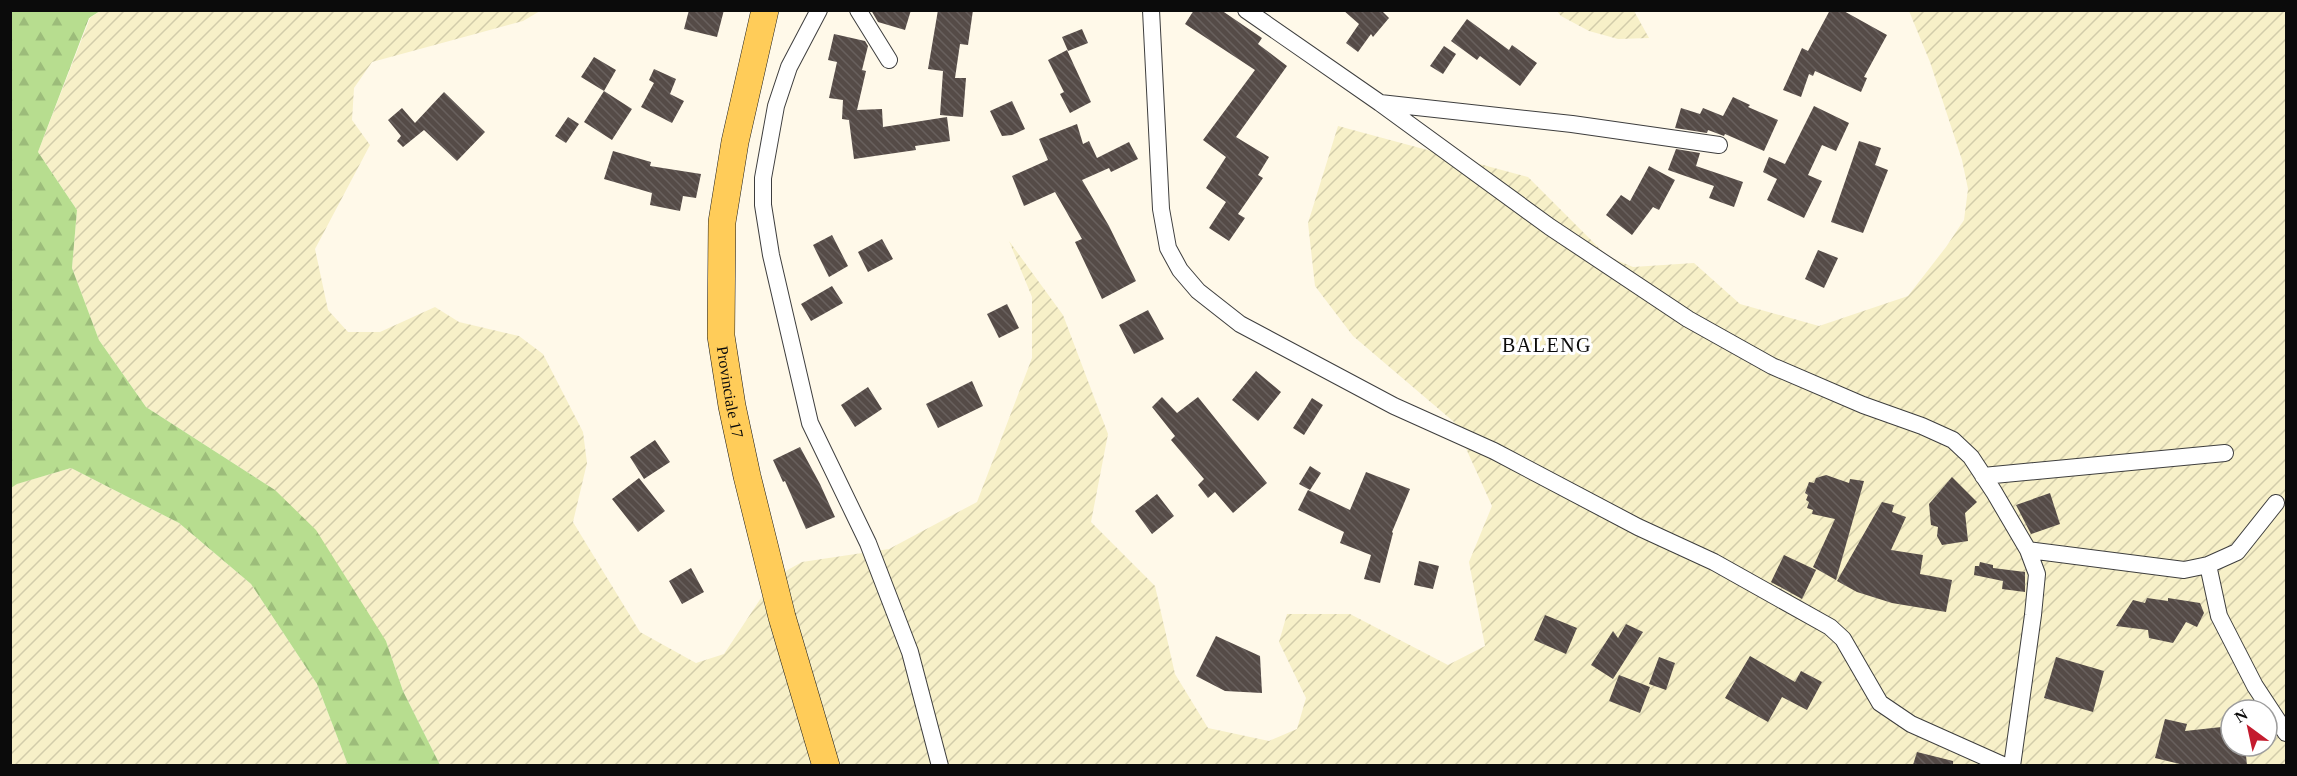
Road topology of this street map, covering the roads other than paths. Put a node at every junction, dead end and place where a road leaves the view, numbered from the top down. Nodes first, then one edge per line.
1 (765, 10) edge
2 (819, 10) edge
3 (858, 10) edge
4 (1151, 10) edge
5 (1246, 10) edge
6 (889, 60) dead end
7 (1380, 103) junction
8 (1719, 145) dead end
9 (2225, 453) dead end
10 (1983, 476) junction
11 (2276, 503) dead end
12 (2028, 550) junction
13 (2208, 565) junction
14 (2286, 733) edge
15 (826, 765) edge
16 (940, 765) edge
17 (2005, 765) edge
18 (2012, 765) edge

1 - 15 main road, Provinciale 17
2 - 16 street
3 - 6 street
4 - 17 street
5 - 7 street
7 - 8 street
7 - 10 street
9 - 10 street
10 - 12 street
11 - 13 street
12 - 13 street
12 - 18 street
13 - 14 street

